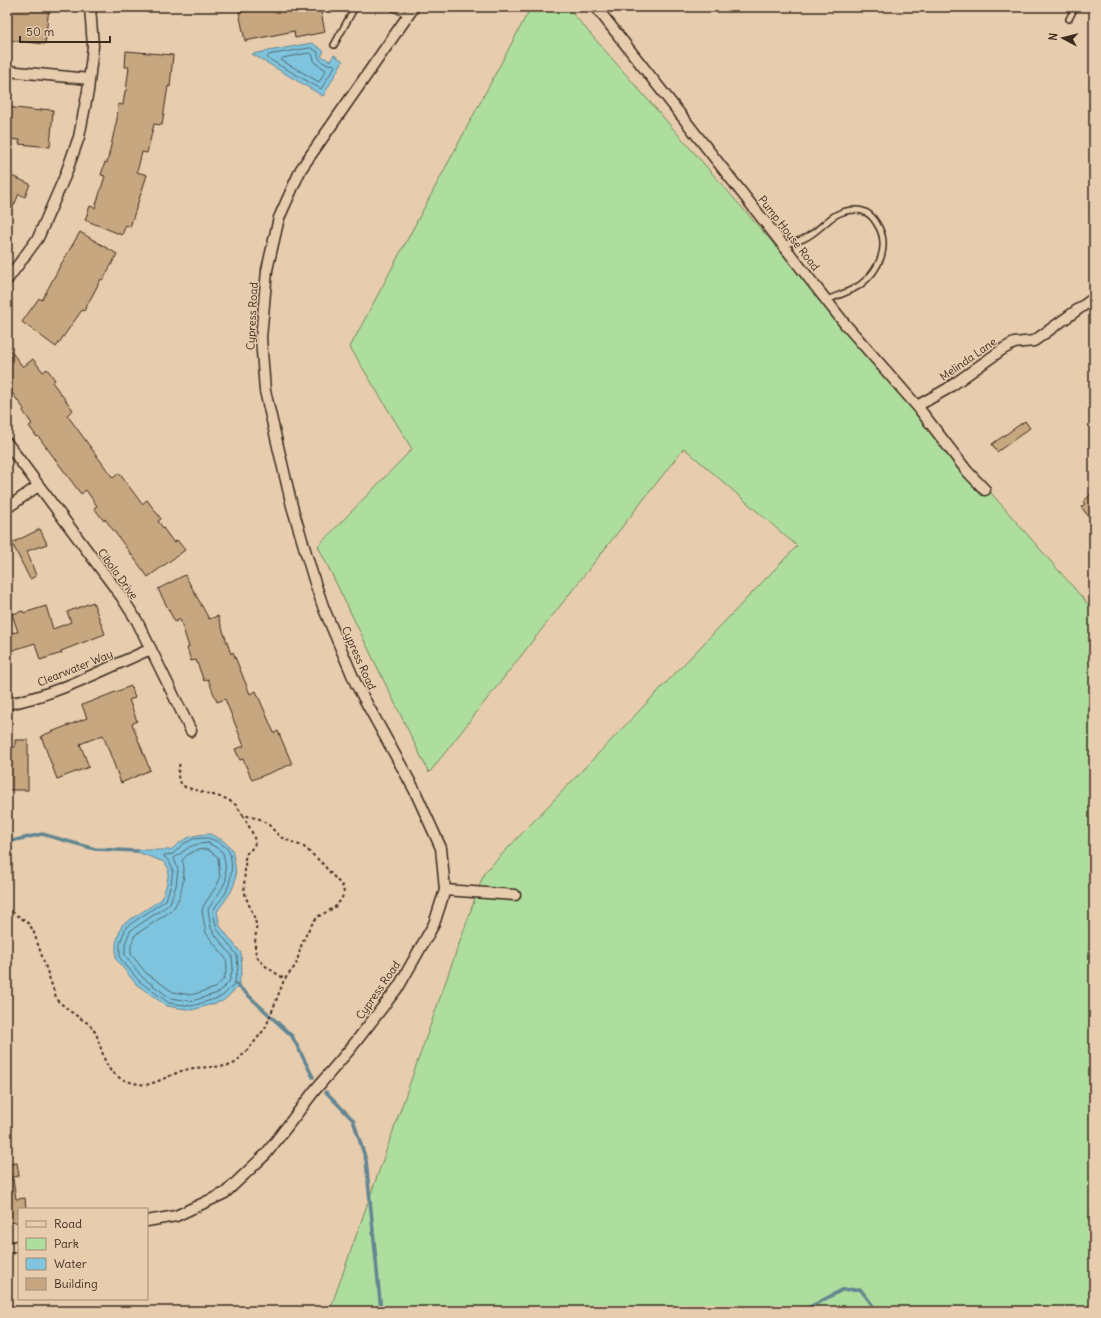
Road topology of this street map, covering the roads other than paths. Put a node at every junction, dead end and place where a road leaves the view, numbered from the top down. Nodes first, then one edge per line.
1 (90, 7) edge
2 (355, 7) edge
3 (392, 7) edge
4 (596, 7) edge
5 (1075, 7) edge
6 (411, 11) edge
7 (1069, 19) dead end
8 (334, 44) dead end
9 (7, 71) edge
10 (89, 79) junction
11 (783, 244) junction
12 (7, 280) edge
13 (1094, 298) edge
14 (826, 300) junction
15 (917, 406) junction
16 (7, 443) edge
17 (38, 486) junction
18 (985, 490) dead end
19 (7, 508) edge
20 (151, 649) junction
21 (7, 704) edge
22 (191, 731) dead end
23 (446, 890) junction
24 (515, 895) dead end
25 (148, 1221) edge
26 (18, 1246) edge
27 (7, 1248) edge

1 - 10 street
2 - 8 lane
3 - 6 lane
4 - 11 street, Pump House Road
5 - 7 lane
6 - 23 street, Cypress Road
9 - 10 street
10 - 12 street
11 - 14 street, Pump House Road
11 - 14 lane
13 - 15 street, Melinda Lane
14 - 15 street, Pump House Road
15 - 18 street, Pump House Road
16 - 17 street, Cibola Drive
17 - 19 street
17 - 20 street, Cibola Drive
20 - 21 street, Clearwater Way
20 - 22 street, Cibola Drive
23 - 24 street
23 - 25 street, Cypress Road
26 - 27 street

